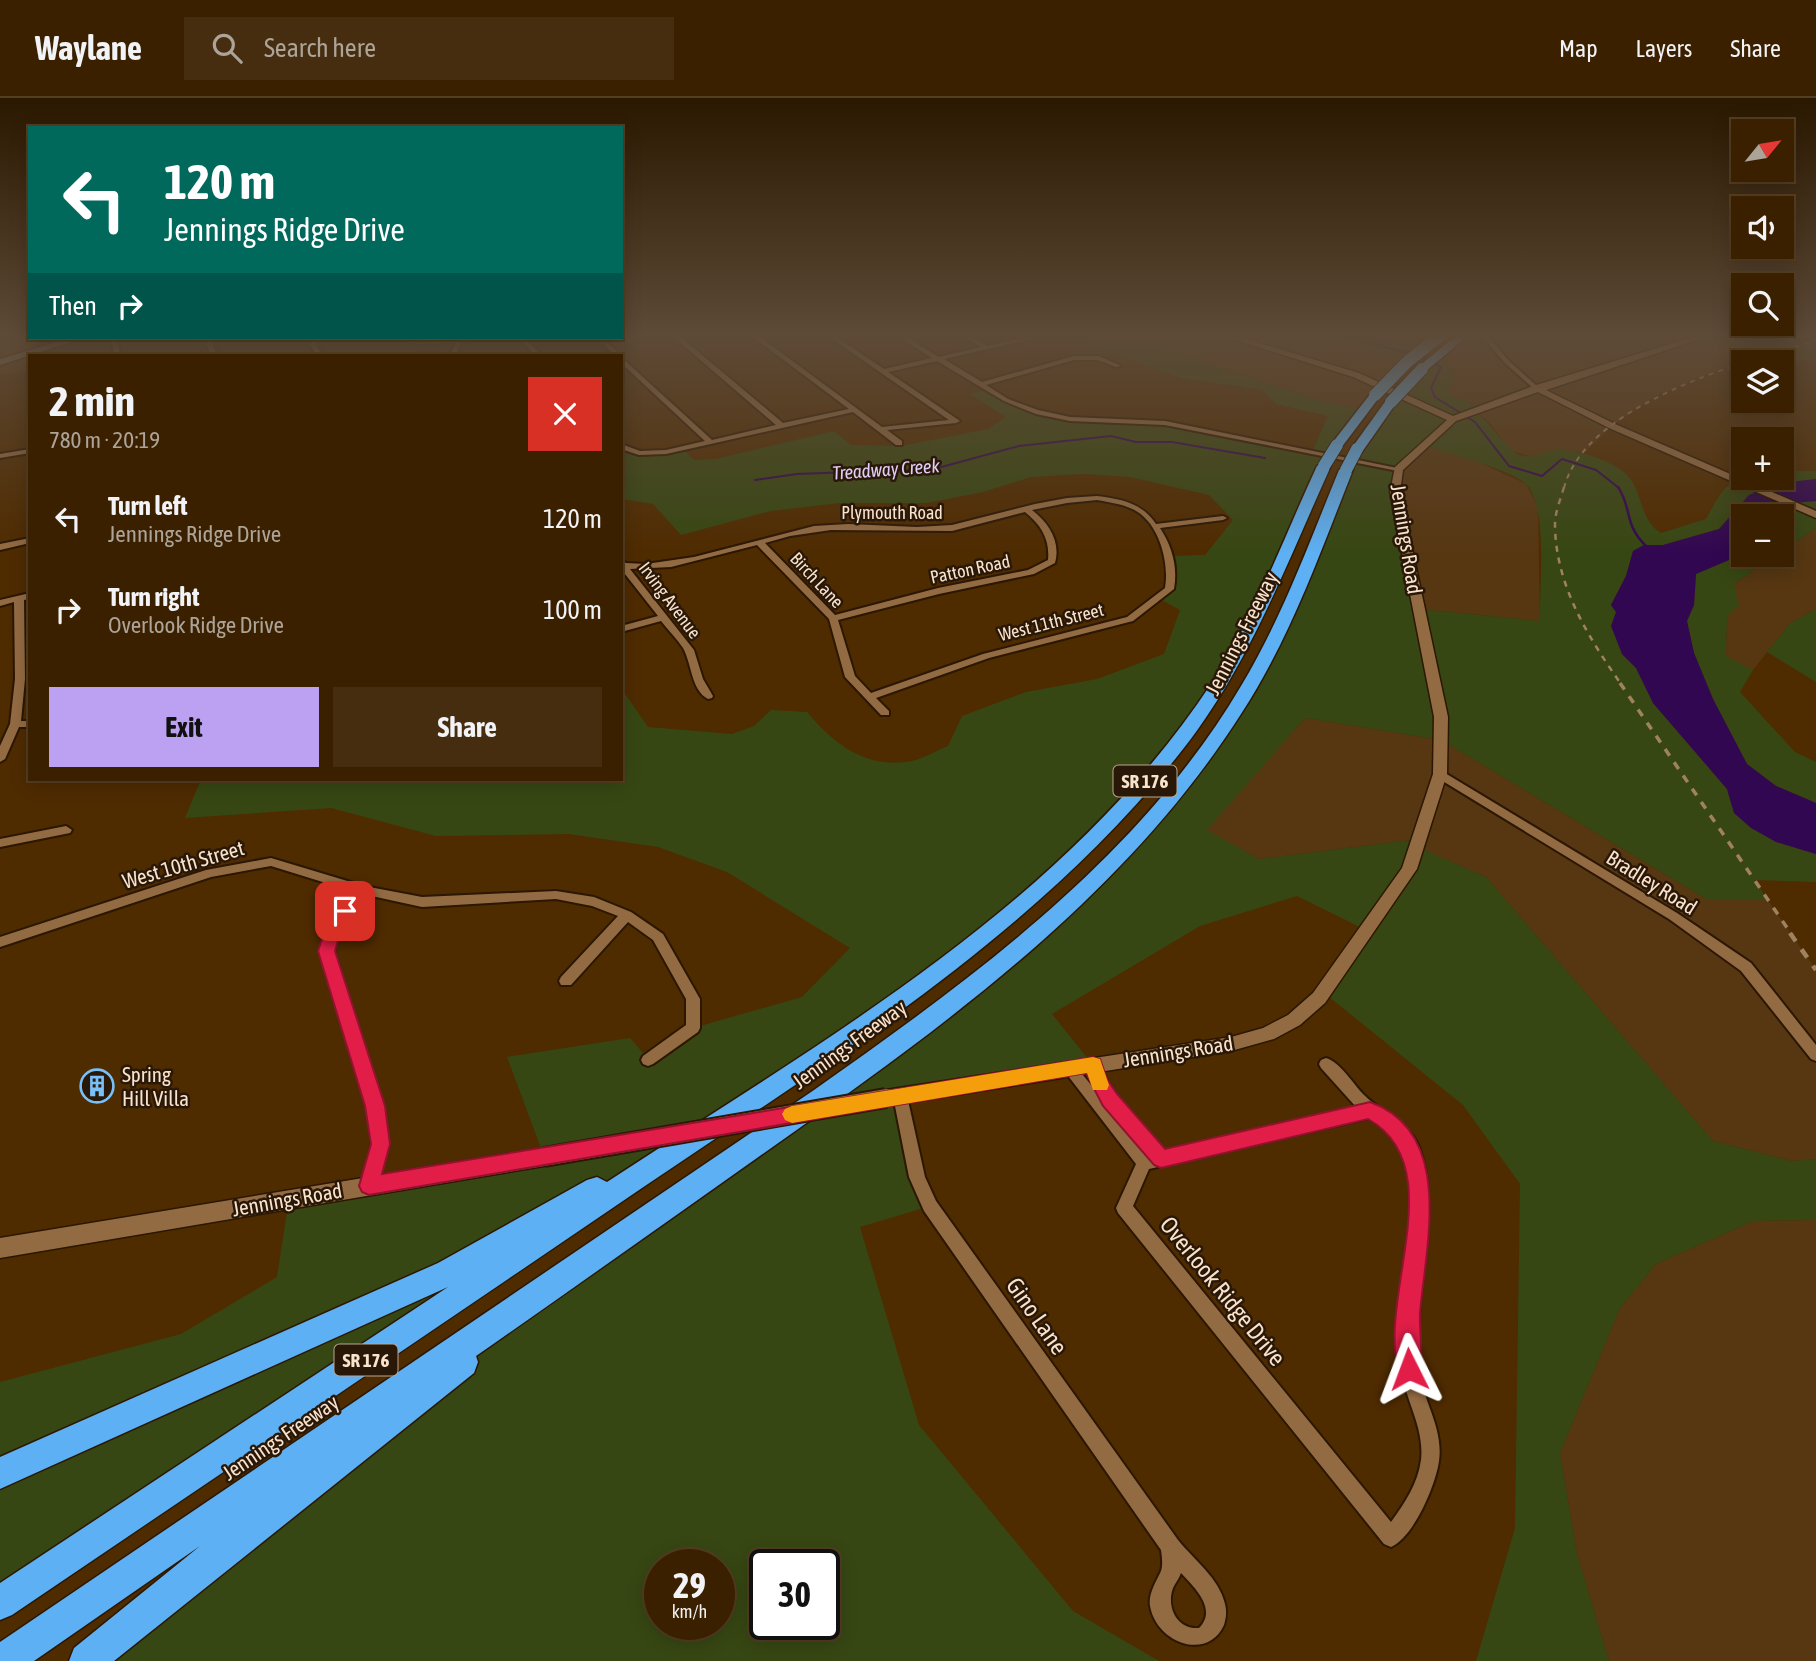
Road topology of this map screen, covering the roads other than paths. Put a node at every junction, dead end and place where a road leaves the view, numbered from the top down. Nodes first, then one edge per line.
1 (672, 407) edge
2 (759, 407) edge
3 (849, 407) edge
4 (936, 407) edge
5 (1022, 407) edge
6 (1366, 407) edge
7 (1387, 407) edge
8 (1430, 407) edge
9 (1483, 407) edge
10 (1576, 407) edge
11 (853, 410) junction
12 (1455, 418) junction
13 (782, 426) junction
14 (880, 429) junction
15 (710, 442) junction
16 (899, 443) dead end
17 (623, 447) edge
18 (28, 451) edge
19 (0, 456) edge
20 (1343, 462) junction
21 (1398, 469) junction
22 (1027, 510) junction
23 (1816, 515) edge
24 (1223, 518) dead end
25 (1157, 526) junction
26 (28, 540) edge
27 (760, 543) junction
28 (0, 547) edge
29 (623, 565) edge
30 (623, 566) edge
31 (24, 597) edge
32 (0, 603) edge
33 (664, 617) junction
34 (833, 618) junction
35 (623, 628) edge
36 (708, 696) dead end
37 (871, 696) junction
38 (885, 713) dead end
39 (15, 724) junction
40 (28, 724) edge
41 (0, 759) edge
42 (1440, 774) junction
43 (66, 830) dead end
44 (0, 843) edge
45 (364, 890) junction
46 (627, 915) junction
47 (0, 942) edge
48 (566, 981) dead end
49 (1816, 1055) edge
50 (648, 1060) dead end
51 (1326, 1064) dead end
52 (1093, 1065) junction
53 (1069, 1068) junction
54 (893, 1097) junction
55 (1370, 1111) junction
56 (730, 1115) junction
57 (1152, 1161) junction
58 (369, 1186) junction
59 (0, 1248) edge
60 (546, 1292) junction
61 (0, 1473) edge
62 (1171, 1547) junction
63 (0, 1603) edge
64 (3, 1661) edge
65 (87, 1661) edge

1 - 15 street
2 - 13 street
3 - 11 street
4 - 14 street
5 - 21 street
6 - 20 highway, Jennings Freeway / SR 176, bridge
7 - 20 highway, Jennings Freeway / SR 176, bridge
8 - 12 street
9 - 12 street, Jennings Road
10 - 23 street
11 - 13 street
11 - 14 street
12 - 21 street, Jennings Road
13 - 15 street
14 - 16 street
15 - 17 street
18 - 19 street
20 - 56 highway, Jennings Freeway / SR 176
20 - 60 highway, Jennings Freeway / SR 176
21 - 42 street, Jennings Road
22 - 25 street, Plymouth Road
22 - 27 street, Plymouth Road
22 - 34 street, Patton Road
24 - 25 street
25 - 37 street, West 11th Street
26 - 28 street
27 - 29 street, Plymouth Road
27 - 34 street, Birch Lane
30 - 33 street, Irving Avenue
31 - 32 street
31 - 39 street
33 - 35 street
33 - 36 street, Irving Avenue
34 - 37 street, Birch Lane
37 - 38 street, Birch Lane
39 - 40 street
39 - 41 street
42 - 49 street, Bradley Road
42 - 52 street, Jennings Road
43 - 44 street
45 - 46 street, West 10th Street
45 - 47 street, West 10th Street
45 - 58 street
46 - 48 street
46 - 50 street, West 10th Street
51 - 55 street
52 - 53 street, Jennings Road
52 - 57 street
53 - 54 street, Jennings Road
53 - 57 street
54 - 58 street, Jennings Road, bridge
54 - 62 street, Gino Lane
55 - 57 street
55 - 57 street, Overlook Ridge Drive
56 - 61 highway
56 - 63 highway, Jennings Freeway / SR 176
58 - 59 street, Jennings Road
60 - 64 highway, Jennings Freeway / SR 176
60 - 65 highway
62 - 62 street, Gino Lane

